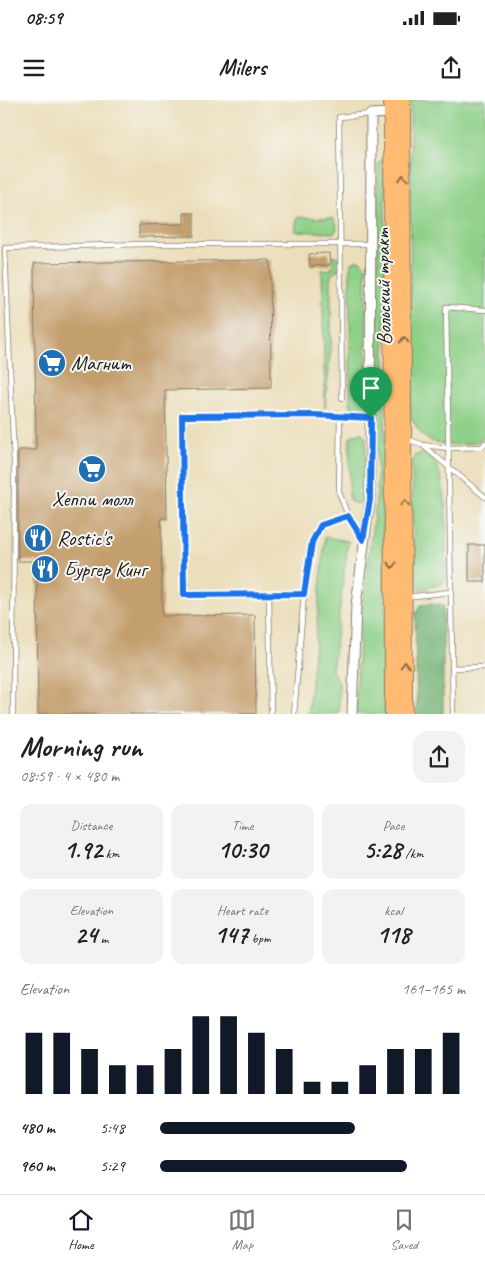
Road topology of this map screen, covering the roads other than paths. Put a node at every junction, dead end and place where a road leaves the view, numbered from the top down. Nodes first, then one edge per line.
1 (403, 100) edge
2 (391, 107) edge
3 (371, 114) junction
4 (342, 243) junction
5 (371, 244) junction
6 (485, 310) edge
7 (342, 398) dead end
8 (340, 416) junction
9 (371, 418) junction
10 (405, 439) junction
11 (421, 444) junction
12 (485, 444) edge
13 (450, 448) junction
14 (450, 470) junction
15 (485, 497) edge
16 (348, 516) junction
17 (363, 540) junction
18 (450, 592) junction
19 (304, 594) junction
20 (269, 595) junction
21 (404, 597) junction
22 (485, 667) edge
23 (453, 668) junction
24 (13, 714) edge
25 (271, 714) edge
26 (294, 714) edge
27 (352, 714) edge
28 (392, 714) edge
29 (405, 714) edge
30 (453, 714) edge

10 -> 1 main road, Вольский тракт
2 - 3 street
2 -> 28 main road, Вольский тракт
3 - 4 lane
3 - 5 street
4 - 5 lane
4 - 7 lane
4 - 24 lane
5 - 9 street
6 - 13 lane
8 - 9 lane
8 - 16 lane
8 - 20 lane
9 - 17 street
10 - 11 lane
21 -> 10 main road, Вольский тракт
11 - 13 lane
11 - 14 lane
12 - 13 lane
13 - 14 lane
14 - 15 lane
14 - 18 lane
16 - 17 lane
16 - 19 lane
17 - 27 street
18 - 21 lane
18 - 23 lane
19 - 20 lane
19 - 26 lane
20 - 25 lane
29 -> 21 main road, Вольский тракт
22 - 23 lane
23 - 30 lane

